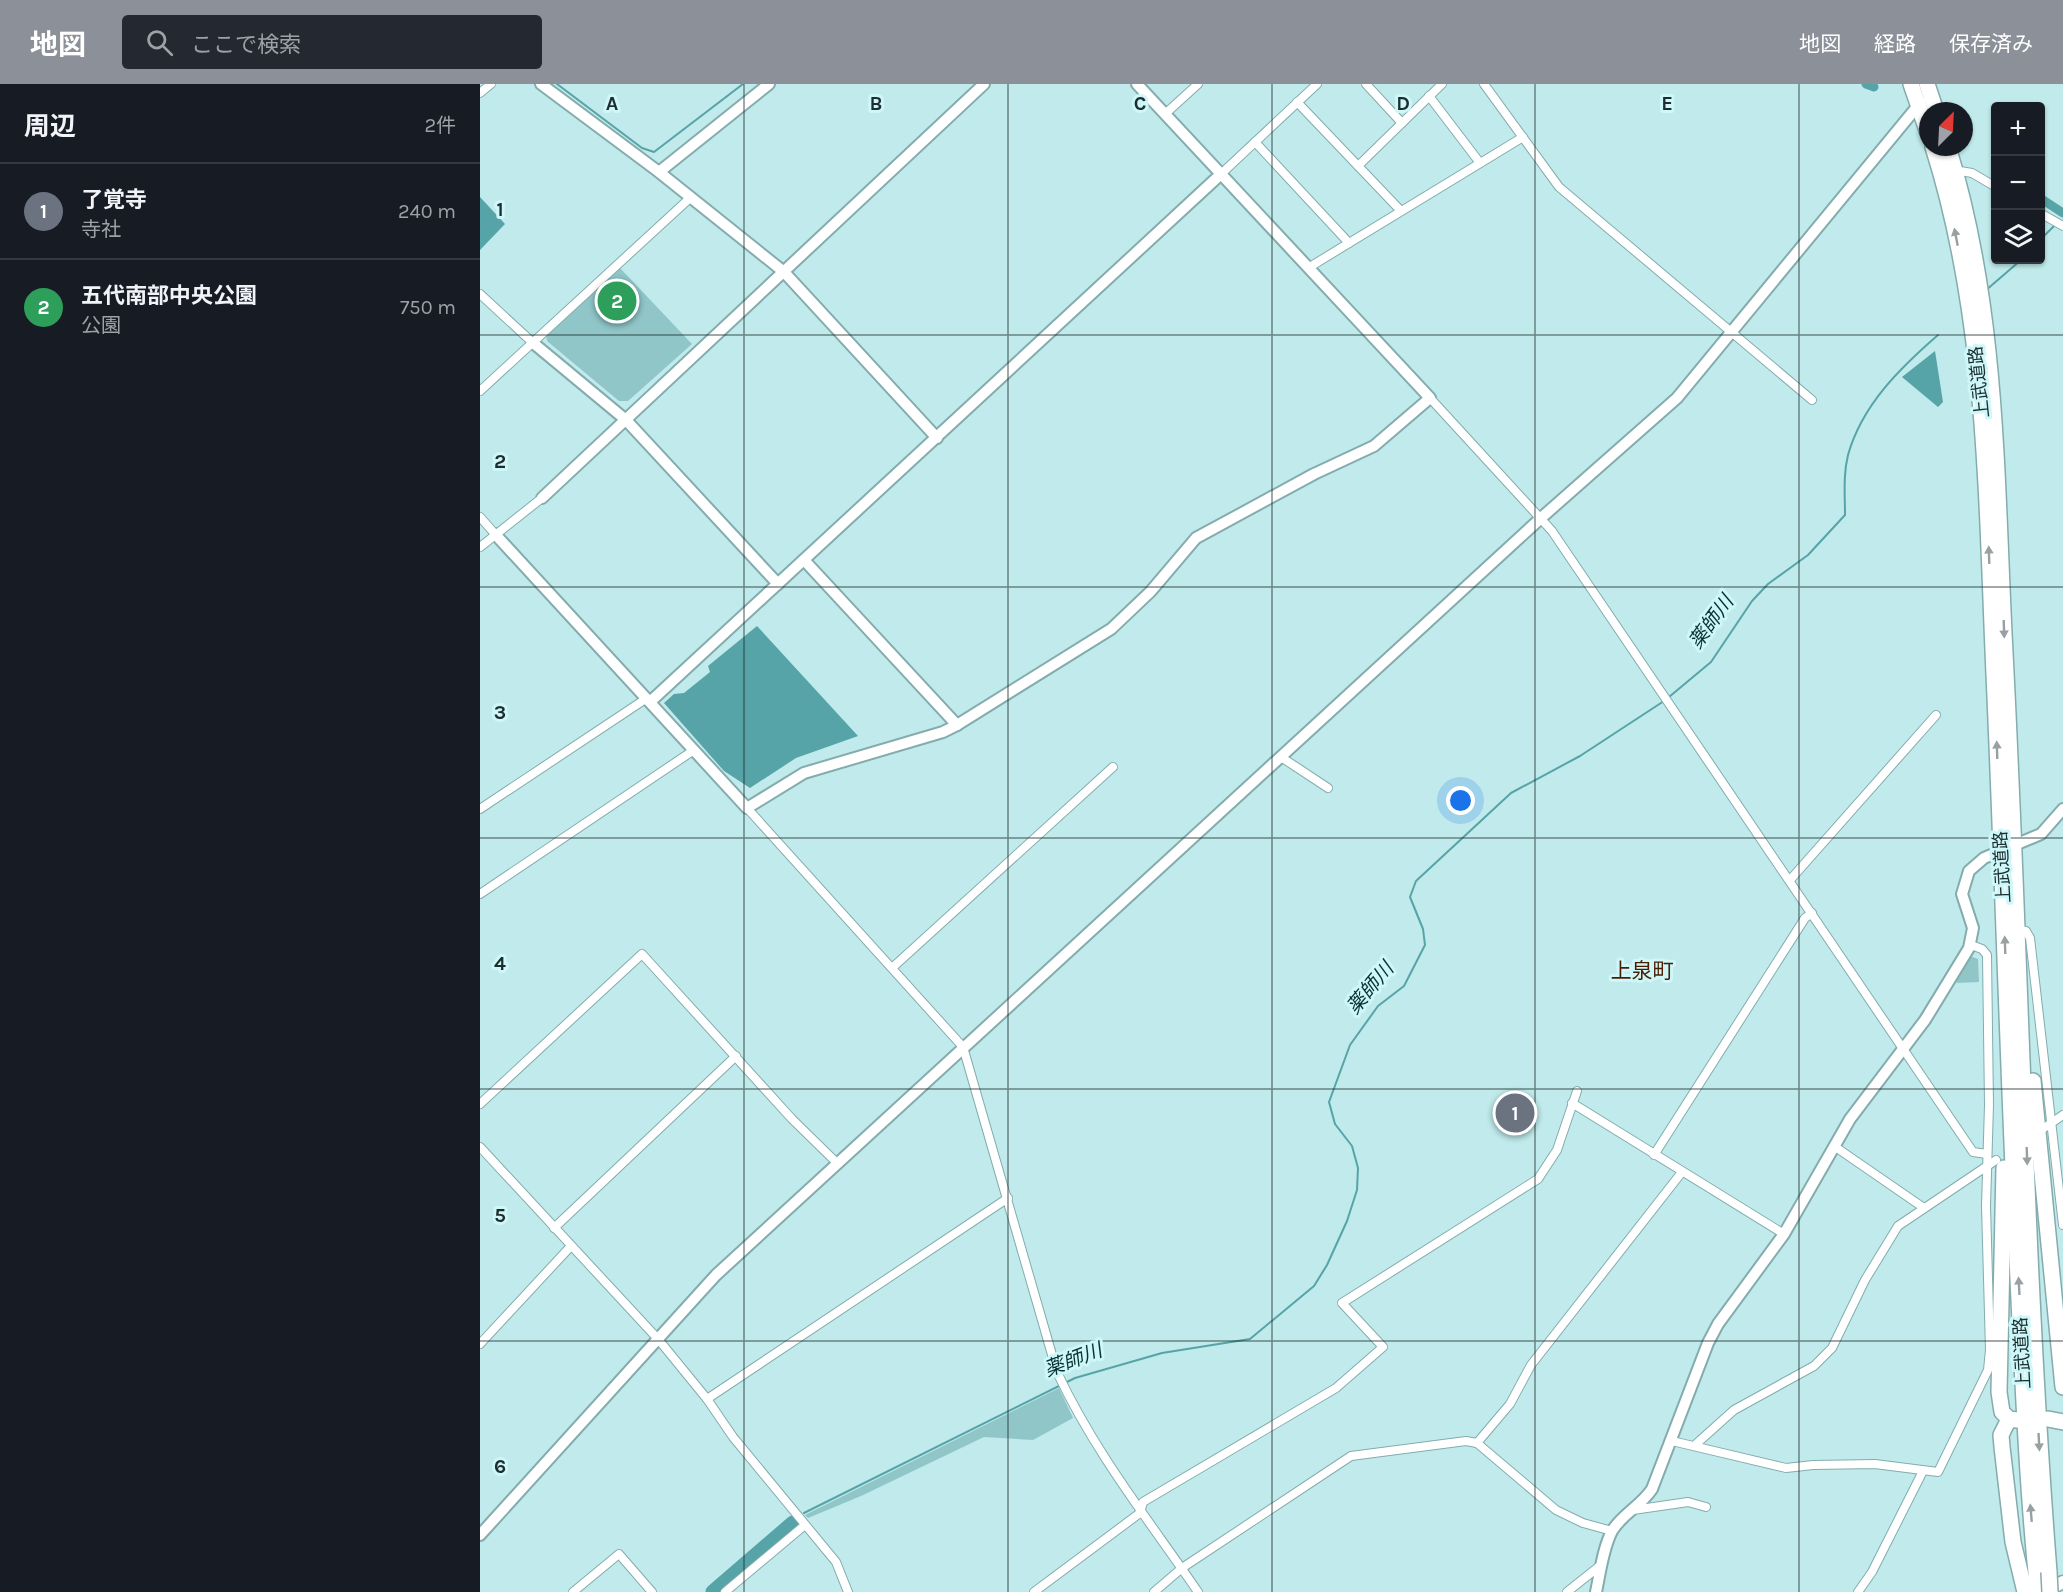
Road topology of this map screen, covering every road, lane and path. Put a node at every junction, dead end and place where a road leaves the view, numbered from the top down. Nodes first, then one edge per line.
1 (491, 84) edge
2 (541, 84) edge
3 (769, 84) edge
4 (984, 84) edge
5 (1137, 84) edge
6 (1198, 84) edge
7 (1317, 84) edge
8 (1366, 84) edge
9 (1442, 84) edge
10 (1484, 84) edge
11 (1911, 84) edge
12 (1929, 86) edge
13 (480, 93) edge
14 (1429, 96) junction
15 (1297, 102) junction
16 (1921, 102) edge
17 (1933, 102) edge
18 (1919, 105) joint
19 (1165, 114) junction
20 (1402, 123) junction
21 (1523, 137) junction
22 (1255, 142) junction
23 (1936, 156) edge
24 (1950, 156) edge
25 (1480, 163) junction
26 (1358, 166) junction
27 (1954, 170) junction
28 (658, 172) junction
29 (1221, 174) junction
30 (1991, 184) edge
31 (690, 198) junction
32 (1401, 211) junction
33 (2045, 216) edge
34 (2059, 224) edge
35 (1349, 243) junction
36 (1308, 268) junction
37 (784, 272) junction
38 (480, 294) edge
39 (1979, 324) junction
40 (1732, 333) junction
41 (532, 342) junction
42 (480, 391) edge
43 (1430, 398) junction
44 (1812, 400) dead end
45 (626, 420) junction
46 (937, 438) junction
47 (542, 498) joint
48 (480, 517) edge
49 (1541, 518) junction
50 (495, 534) junction
51 (480, 547) edge
52 (804, 560) junction
53 (778, 584) junction
54 (649, 699) junction
55 (1936, 715) dead end
56 (957, 725) junction
57 (694, 750) junction
58 (1281, 757) junction
59 (1113, 767) dead end
60 (1328, 788) dead end
61 (747, 808) junction
62 (480, 809) edge
63 (2063, 809) edge
64 (2009, 849) junction
65 (1790, 880) junction
66 (480, 894) edge
67 (1812, 913) junction
68 (2019, 930) junction
69 (1971, 945) junction
70 (892, 968) junction
71 (2014, 986) junction
72 (963, 1047) junction
73 (1905, 1048) junction
74 (736, 1056) junction
75 (1577, 1091) dead end
76 (1572, 1103) junction
77 (480, 1104) edge
78 (2063, 1115) edge
79 (2052, 1122) junction
80 (2044, 1128) dead end
81 (1834, 1146) junction
82 (480, 1147) edge
83 (1987, 1154) junction
84 (1654, 1155) junction
85 (1996, 1160) dead end
86 (838, 1164) junction
87 (1987, 1166) junction
88 (1682, 1172) junction
89 (1008, 1198) junction
90 (1924, 1208) junction
91 (2063, 1225) edge
92 (554, 1228) junction
93 (1784, 1234) junction
94 (571, 1246) junction
95 (658, 1339) junction
96 (480, 1344) edge
97 (2063, 1387) edge
98 (707, 1399) junction
99 (1672, 1441) junction
100 (1477, 1443) junction
101 (1695, 1445) junction
102 (1923, 1471) junction
103 (1706, 1507) dead end
104 (1634, 1510) junction
105 (1140, 1513) junction
106 (805, 1525) junction
107 (1612, 1532) junction
108 (481, 1533) edge
109 (1602, 1563) junction
110 (1182, 1568) junction
111 (2033, 1578) edge
112 (2063, 1582) edge
113 (573, 1592) edge
114 (651, 1592) edge
115 (725, 1592) edge
116 (848, 1592) edge
117 (1034, 1592) edge
118 (1154, 1592) edge
119 (1198, 1592) edge
120 (1567, 1592) edge
121 (1596, 1592) edge
122 (1858, 1592) edge
123 (2038, 1592) edge
124 (2044, 1592) edge
125 (2050, 1592) edge

1 - 13 street
2 - 28 street
3 - 28 street
4 - 37 street
5 - 19 street
6 - 19 street
7 - 15 street
8 - 20 street
9 - 14 street
10 - 21 street
11 - 18 highway
12 - 16 street
12 - 17 highway
14 - 20 street
14 - 25 street
15 - 22 street
15 - 26 street
18 - 40 street
19 - 29 street
20 - 26 street
21 - 25 street
21 - 40 street
22 - 29 street
22 - 35 street
39 -> 23 highway, 上武道路
24 - 27 highway, 上武道路
25 - 32 street
26 - 32 street
27 - 30 street
27 - 39 highway, 上武道路
28 - 31 street
29 - 36 street
29 - 46 street
31 - 37 street
31 - 41 street
32 - 35 street
33 - 34 street
35 - 36 street
36 - 43 street
37 - 45 street
37 - 46 street
38 - 41 street
39 - 64 highway, 上武道路
40 - 44 street
40 - 49 street
41 - 42 street
41 - 45 street
43 - 49 street
43 - 56 street
45 - 47 street
45 - 53 street
46 - 52 street
47 - 50 street
48 - 50 street
49 - 58 street
49 - 65 street
50 - 51 street
50 - 54 street
52 - 53 street
52 - 56 street
53 - 54 street
54 - 57 street
54 - 62 street
55 - 65 street
56 - 61 street
57 - 61 street
57 - 66 street
58 - 60 street
58 - 72 street
59 - 70 street
61 - 70 street
63 - 64 street
64 - 68 highway, 上武道路
64 - 69 street
71 -> 64 highway, 上武道路
65 - 67 street
67 - 73 street
67 - 84 street
68 - 71 highway, 上武道路
68 - 79 street
69 - 73 street
69 - 83 street
70 - 72 street
71 - 97 highway
71 - 111 highway, 上武道路
71 - 111 highway
72 - 86 street
72 - 89 street
73 - 81 street
73 - 83 street
74 - 77 street
74 - 86 street
74 - 92 street
75 - 76 street
76 - 84 street
76 - 105 street
78 - 79 street
79 - 80 street
79 - 91 street
81 - 90 street
81 - 93 street
82 - 92 street
83 - 87 street
84 - 88 street
85 - 87 street
86 - 95 street
87 - 90 street
87 - 102 street
88 - 93 street
88 - 100 street
89 - 98 street
89 - 105 street
90 - 101 street
92 - 94 street
93 - 99 street
94 - 95 street
94 - 96 street
95 - 98 street
95 - 108 street
98 - 106 street
99 - 101 street
99 - 104 street
100 - 107 street
100 - 110 street
101 - 102 street
102 - 122 street
103 - 104 street
104 - 107 street
105 - 110 street
105 - 117 street
106 - 115 street
106 - 116 street
107 - 109 street
109 - 120 street
109 - 121 street
110 - 118 street
110 - 119 street
111 - 123 highway, 上武道路
111 - 125 highway, 上武道路, bridge
112 - 124 main road
113 - 114 street

